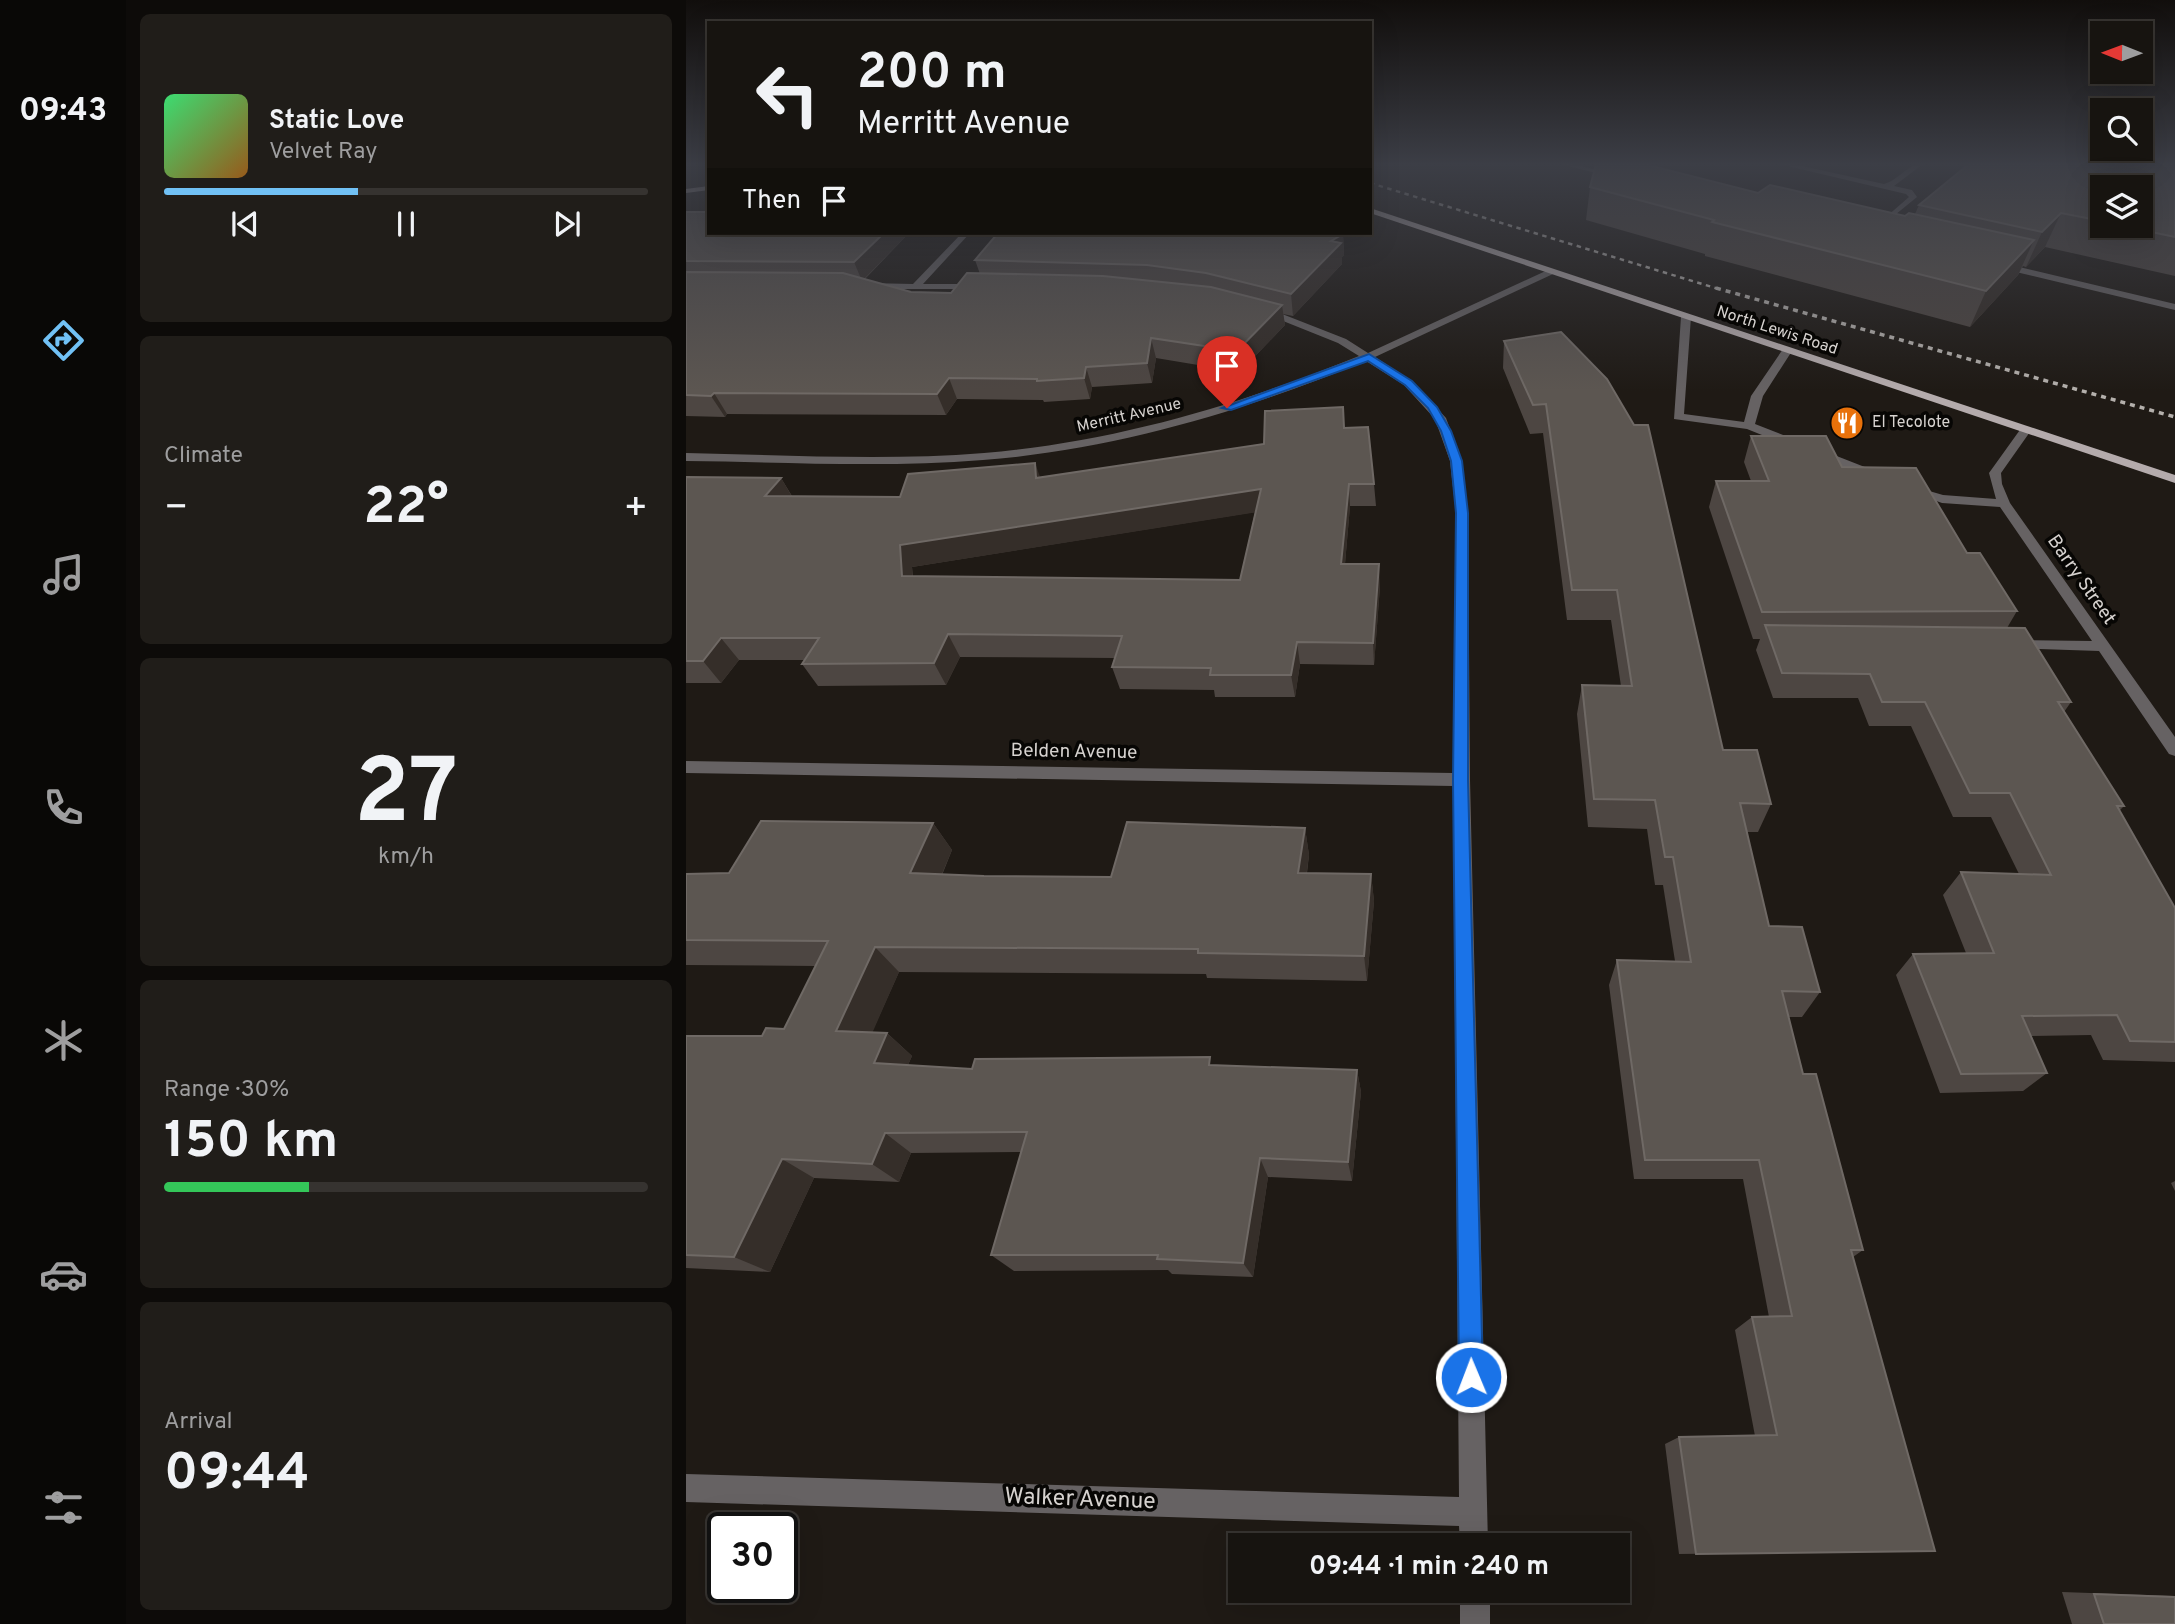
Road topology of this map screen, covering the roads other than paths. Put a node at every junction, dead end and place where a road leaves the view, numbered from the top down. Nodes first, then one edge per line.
1 (960, 240) edge
2 (1456, 240) edge
3 (1986, 262) edge
4 (1550, 272) junction
5 (861, 286) edge
6 (915, 287) junction
7 (984, 287) edge
8 (1250, 306) edge
9 (2175, 307) edge
10 (1686, 317) junction
11 (1787, 351) junction
12 (1369, 357) junction
13 (1749, 426) junction
14 (2026, 429) junction
15 (1821, 453) junction
16 (686, 457) edge
17 (1831, 476) edge
18 (2175, 479) edge
19 (2004, 503) junction
20 (1994, 645) edge
21 (2104, 646) junction
22 (2175, 722) edge
23 (2156, 723) junction
24 (2175, 750) edge
25 (686, 767) edge
26 (1461, 780) junction
27 (686, 1488) edge
28 (1474, 1512) junction
29 (1474, 1533) edge
30 (1475, 1603) edge
31 (1475, 1624) edge

1 - 6 street
2 - 4 main road, North Lewis Road
3 - 9 street
4 - 10 main road, North Lewis Road
4 - 12 street, Merritt Avenue
5 - 6 street
6 - 7 street
8 - 12 street
10 - 11 main road, North Lewis Road
10 - 13 street
11 - 13 street
11 - 14 main road, North Lewis Road
12 - 16 street, Merritt Avenue
12 - 26 street
13 - 15 street
14 - 18 main road, North Lewis Road
14 - 19 street, Barry Street
15 - 17 street
15 - 19 street
19 - 21 street, Barry Street
20 - 21 street
21 - 23 street, Barry Street
22 - 23 street
23 - 24 street, Barry Street
25 - 26 street, Belden Avenue
26 - 28 street
27 - 28 street, Walker Avenue
28 - 29 street
30 - 31 street

